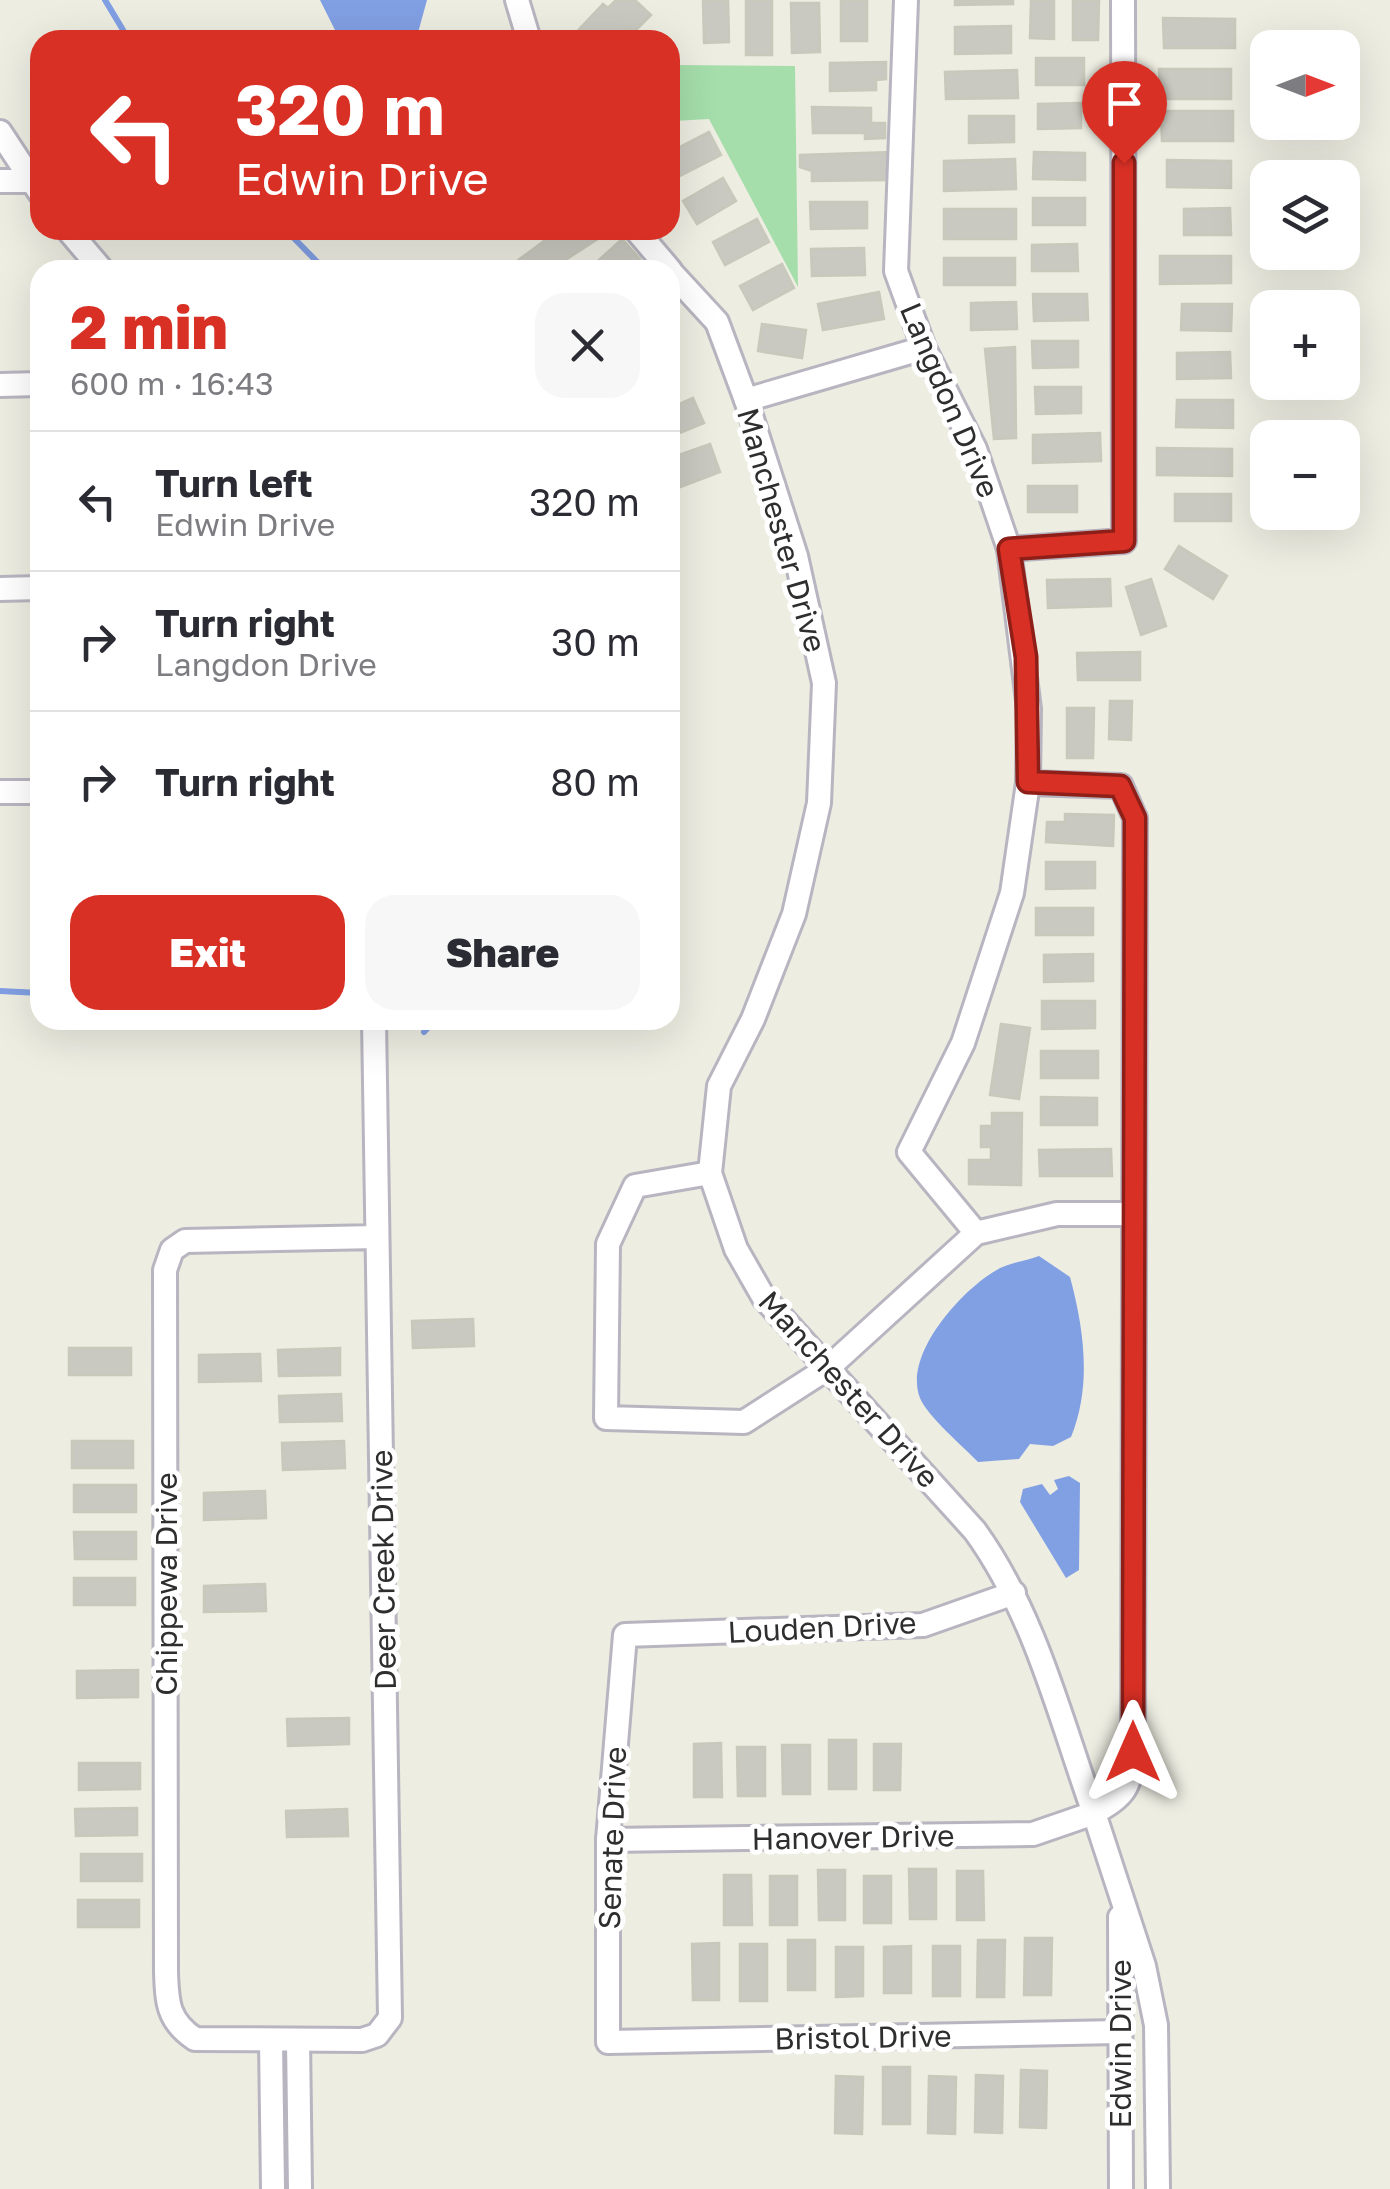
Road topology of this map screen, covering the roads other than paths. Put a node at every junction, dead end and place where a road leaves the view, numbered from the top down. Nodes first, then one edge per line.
1 (517, 0) edge
2 (906, 0) edge
3 (1123, 0) edge
4 (525, 30) edge
5 (0, 132) edge
6 (30, 178) edge
7 (0, 181) edge
8 (30, 186) edge
9 (76, 240) edge
10 (644, 240) edge
11 (94, 260) edge
12 (662, 260) edge
13 (680, 281) edge
14 (924, 348) junction
15 (30, 384) edge
16 (0, 385) edge
17 (746, 400) junction
18 (1009, 549) junction
19 (30, 588) edge
20 (0, 589) edge
21 (1028, 782) junction
22 (0, 792) edge
23 (30, 792) edge
24 (374, 1030) edge
25 (710, 1174) junction
26 (1133, 1214) junction
27 (976, 1233) junction
28 (377, 1237) junction
29 (828, 1368) junction
30 (1014, 1593) junction
31 (625, 1634) joint
32 (1094, 1813) junction
33 (608, 1840) junction
34 (1120, 1899) junction
35 (1119, 2032) junction
36 (271, 2040) junction
37 (298, 2040) junction
38 (608, 2042) joint
39 (273, 2189) edge
40 (300, 2189) edge
41 (1120, 2189) edge
42 (1158, 2189) edge

1 - 4 street
2 - 14 street, Langdon Drive
3 - 18 street
5 - 6 street
7 - 8 street
9 - 11 street
10 - 12 street, Manchester Drive
13 - 17 street, Manchester Drive
14 - 17 street
14 - 18 street, Langdon Drive
15 - 16 street
17 - 25 street, Manchester Drive
18 - 21 street, Langdon Drive
19 - 20 street
21 - 26 street
21 - 27 street, Langdon Drive
22 - 23 street
24 - 28 street, Deer Creek Drive
25 - 29 street, Manchester Drive
25 - 29 street
26 - 27 street
26 - 32 street
27 - 29 street
28 - 36 street, Chippewa Drive
28 - 37 street, Deer Creek Drive
29 - 30 street, Manchester Drive
30 - 31 street, Louden Drive
30 - 32 street, Manchester Drive
31 - 33 street, Senate Drive
32 - 33 street, Hanover Drive
32 - 34 street, Edwin Drive
33 - 38 street, Senate Drive
34 - 35 street, Edwin Drive
34 - 42 street, Edwin Drive
35 - 38 street, Bristol Drive
35 - 41 street, Edwin Drive
36 - 37 street, Deer Creek Drive
36 - 39 street
37 - 40 street

